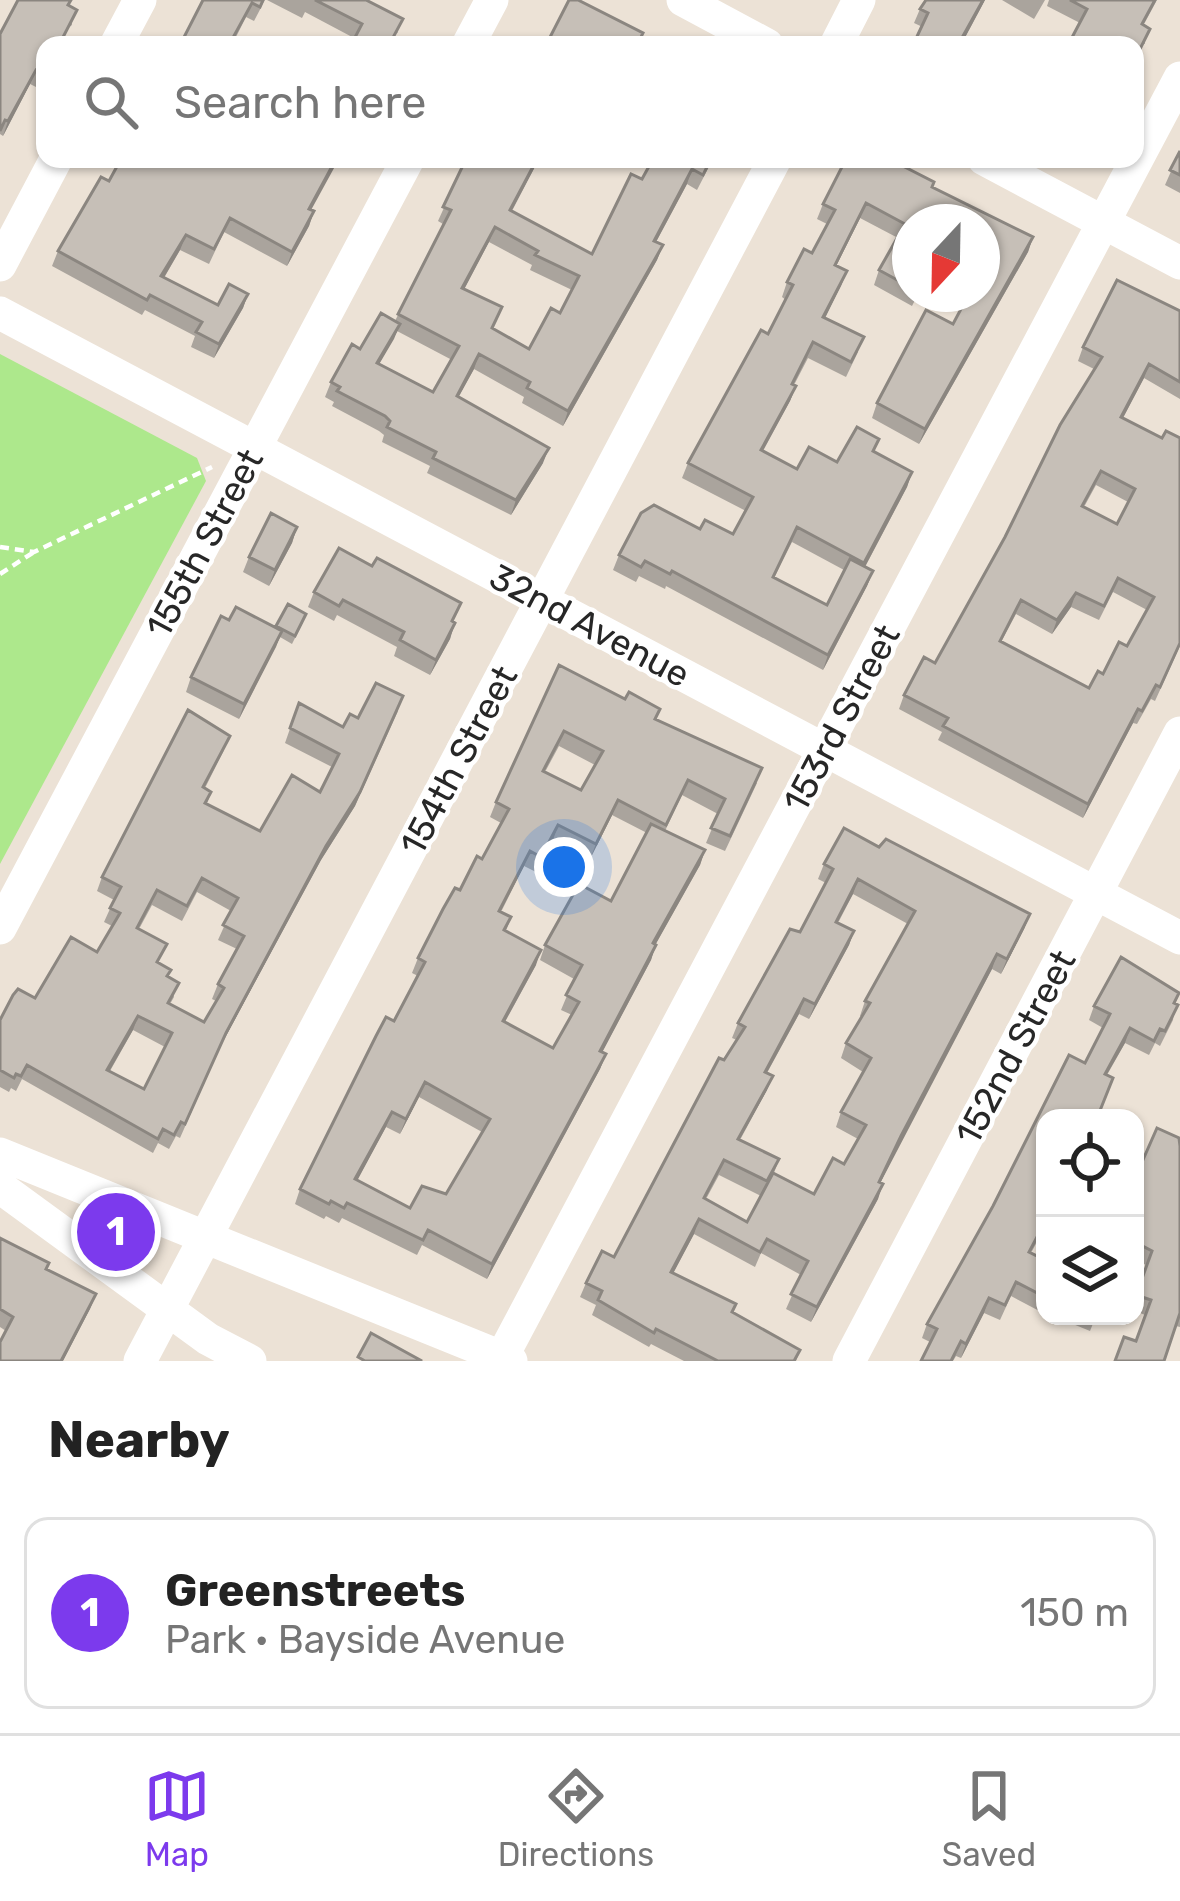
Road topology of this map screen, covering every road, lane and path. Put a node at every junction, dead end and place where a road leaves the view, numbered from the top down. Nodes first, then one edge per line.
1 (140, 0) edge
2 (492, 0) edge
3 (683, 0) edge
4 (860, 0) edge
5 (121, 36) edge
6 (473, 36) edge
7 (750, 36) edge
8 (841, 36) edge
9 (1180, 78) edge
10 (1144, 146) edge
11 (51, 168) edge
12 (403, 168) edge
13 (770, 168) edge
14 (1000, 168) edge
15 (1132, 168) edge
16 (1103, 223) junction
17 (1180, 263) edge
18 (0, 265) edge
19 (0, 313) edge
20 (254, 448) junction
21 (217, 464) dead end
22 (0, 547) edge
23 (34, 552) junction
24 (0, 574) edge
25 (543, 600) junction
26 (1180, 733) edge
27 (824, 750) junction
28 (1096, 893) junction
29 (0, 928) edge
30 (1180, 938) edge
31 (0, 1154) edge
32 (0, 1187) edge
33 (206, 1234) junction
34 (167, 1309) junction
35 (507, 1359) edge
36 (140, 1361) edge
37 (250, 1361) edge
38 (849, 1361) edge

1 - 5 street
2 - 6 street
3 - 7 street
4 - 8 street
9 - 10 street, 153rd Street
11 - 18 street
12 - 20 street, 155th Street
13 - 25 street, 154th Street
14 - 16 street
15 - 16 street, 153rd Street
16 - 17 street
16 - 27 street, 153rd Street
19 - 20 street, 32nd Avenue
20 - 25 street, 32nd Avenue
20 - 29 street, 155th Street
21 - 23 path
22 - 23 path
23 - 24 path
25 - 27 street, 32nd Avenue
25 - 33 street, 154th Street
26 - 28 street, 152nd Street
27 - 28 street, 32nd Avenue
27 - 35 street, 153rd Street
28 - 30 street, 32nd Avenue
28 - 38 street, 152nd Street
31 - 33 street
32 - 34 street
33 - 34 street, 154th Street
33 - 35 street
34 - 36 street, 154th Street
34 - 37 street

